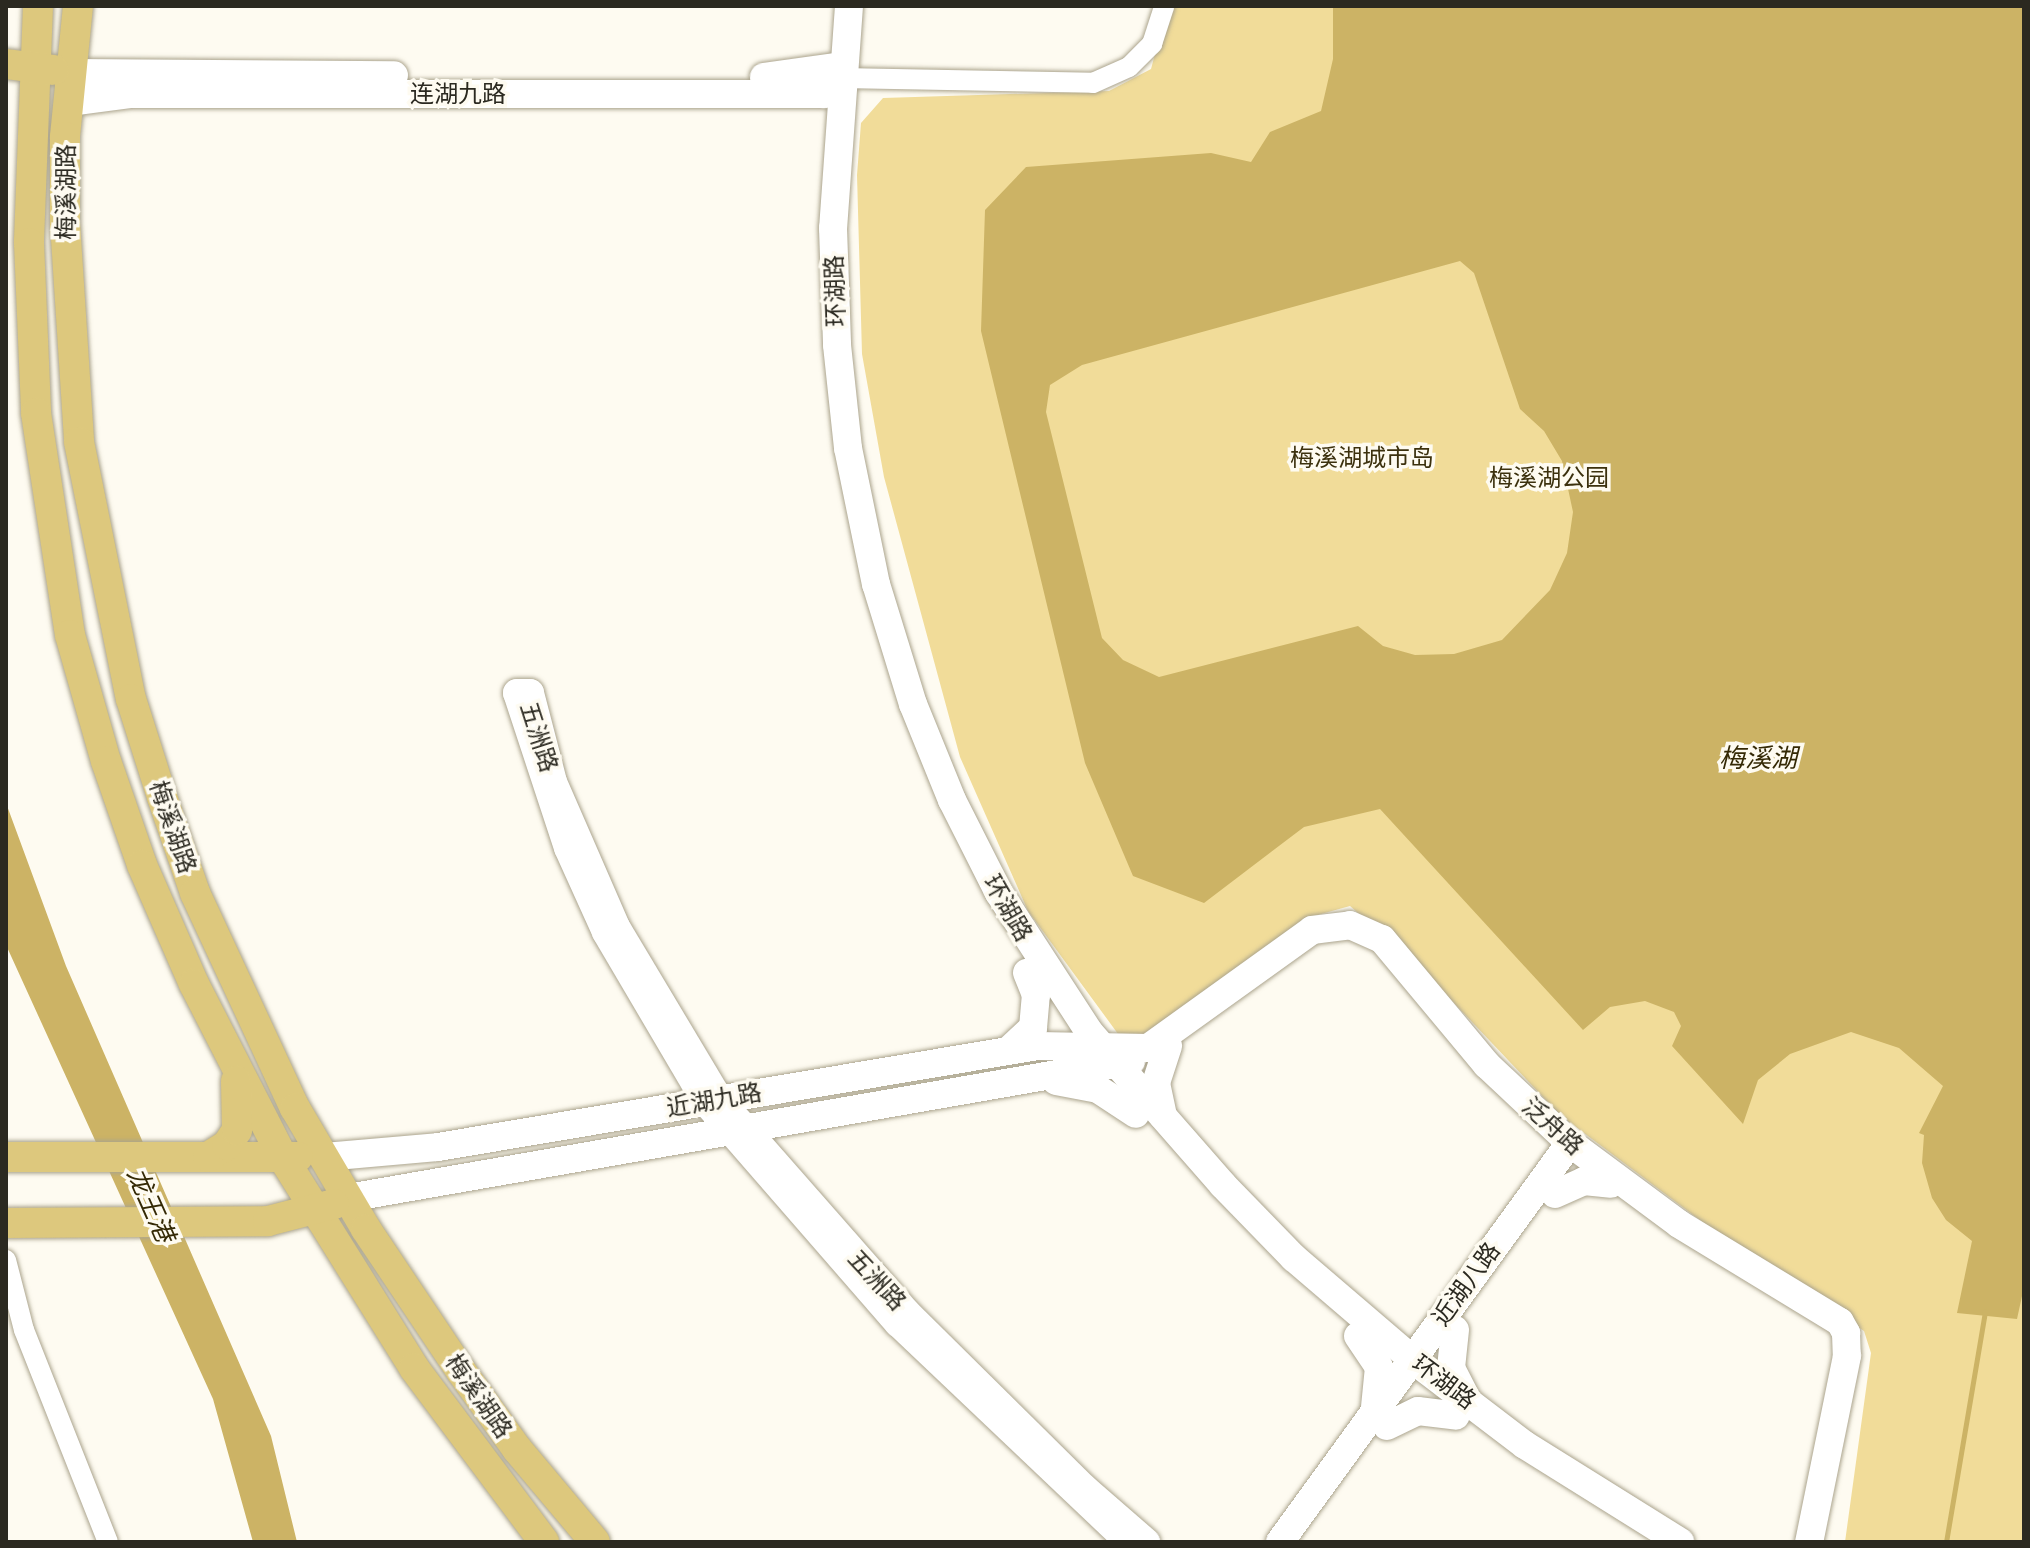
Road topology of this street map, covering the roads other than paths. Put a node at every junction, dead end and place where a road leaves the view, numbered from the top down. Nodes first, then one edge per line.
1 (38, 6) edge
2 (78, 6) edge
3 (832, 6) edge
4 (849, 6) edge
5 (1164, 6) edge
6 (20, 66) edge
7 (833, 77) junction
8 (70, 87) junction
9 (18, 97) edge
10 (1027, 973) junction
11 (666, 1037) junction
12 (1158, 1047) junction
13 (1009, 1050) junction
14 (1097, 1052) junction
15 (231, 1063) junction
16 (695, 1063) junction
17 (1019, 1080) junction
18 (778, 1090) junction
19 (712, 1101) junction
20 (295, 1108) junction
21 (654, 1110) junction
22 (1136, 1114) junction
23 (788, 1119) junction
24 (1531, 1120) junction
25 (1165, 1121) junction
26 (734, 1128) junction
27 (674, 1139) junction
28 (399, 1152) junction
29 (1575, 1152) junction
30 (20, 1157) edge
31 (208, 1157) junction
32 (324, 1157) junction
33 (283, 1158) junction
34 (763, 1162) junction
35 (1611, 1184) junction
36 (405, 1187) junction
37 (1548, 1188) junction
38 (348, 1198) junction
39 (316, 1211) junction
40 (245, 1222) junction
41 (6, 1223) edge
42 (384, 1256) junction
43 (6, 1260) edge
44 (346, 1262) junction
45 (1452, 1320) junction
46 (1361, 1327) junction
47 (1414, 1372) junction
48 (1462, 1408) junction
49 (1380, 1419) junction
50 (1805, 1539) edge
51 (108, 1542) edge
52 (544, 1542) edge
53 (595, 1542) edge
54 (1129, 1542) edge
55 (1146, 1542) edge
56 (1280, 1542) edge
57 (1303, 1542) edge
58 (1645, 1542) edge
59 (1680, 1542) edge

1 - 6 main road, 梅溪湖路
2 - 8 main road, 梅溪湖路
3 - 7 main road, 环湖路
4 - 7 main road, 环湖路
5 - 7 street
6 - 8 main road
6 - 9 main road, 梅溪湖路
7 - 8 main road, 连湖九路
7 - 10 main road, 环湖路
7 - 14 main road, 环湖路
8 - 9 main road
8 - 20 main road, 梅溪湖路
9 - 15 main road, 梅溪湖路
10 - 13 main road
10 - 14 main road, 环湖路
11 - 16 main road, 五洲路
11 - 19 main road, 五洲路
11 - 21 main road
12 - 14 main road
12 - 24 main road, 泛舟路
12 - 25 main road
12 - 29 main road, 泛舟路
13 - 14 main road, 近湖九路
13 - 18 main road, 近湖九路
14 - 17 main road, 近湖九路
14 - 22 main road, 环湖路
14 - 25 main road, 环湖路
15 - 31 main road
15 - 33 main road, 梅溪湖路
16 - 18 main road
16 - 19 main road, 五洲路
17 - 22 main road
17 - 23 main road, 近湖九路
18 - 19 main road, 近湖九路
19 - 21 main road, 近湖九路
19 - 26 main road, 五洲路
20 - 28 main road
20 - 32 main road, 梅溪湖路
21 - 28 main road, 近湖九路
22 - 46 main road, 环湖路
23 - 26 main road, 近湖九路
23 - 34 main road
24 - 29 main road, 泛舟路
24 - 37 main road
25 - 46 main road, 环湖路
26 - 27 main road, 近湖九路
26 - 34 main road, 五洲路
27 - 34 main road
27 - 36 main road, 近湖九路
28 - 32 main road, 近湖九路
29 - 35 main road, 泛舟路
29 - 37 main road, 近湖八路
29 - 50 main road, 泛舟路
30 - 31 main road
31 - 33 main road
32 - 33 main road
32 - 38 main road, 梅溪湖路
33 - 39 main road, 梅溪湖路
34 - 54 main road, 五洲路
34 - 55 main road, 五洲路
35 - 37 main road
35 - 50 main road, 泛舟路
36 - 38 main road, 近湖九路
36 - 42 main road
37 - 45 main road, 近湖八路
38 - 39 main road
38 - 42 main road, 梅溪湖路
39 - 40 main road
39 - 44 main road, 梅溪湖路
40 - 41 main road
40 - 44 main road
42 - 53 main road, 梅溪湖路
43 - 51 street
44 - 52 main road, 梅溪湖路
45 - 46 main road
45 - 47 main road, 近湖八路
45 - 48 main road
46 - 47 main road, 环湖路
46 - 49 main road
47 - 48 main road, 环湖路
47 - 49 main road, 近湖八路
48 - 49 main road
48 - 58 main road, 环湖路
48 - 59 main road, 环湖路
49 - 56 main road, 近湖八路
49 - 57 main road, 近湖八路

